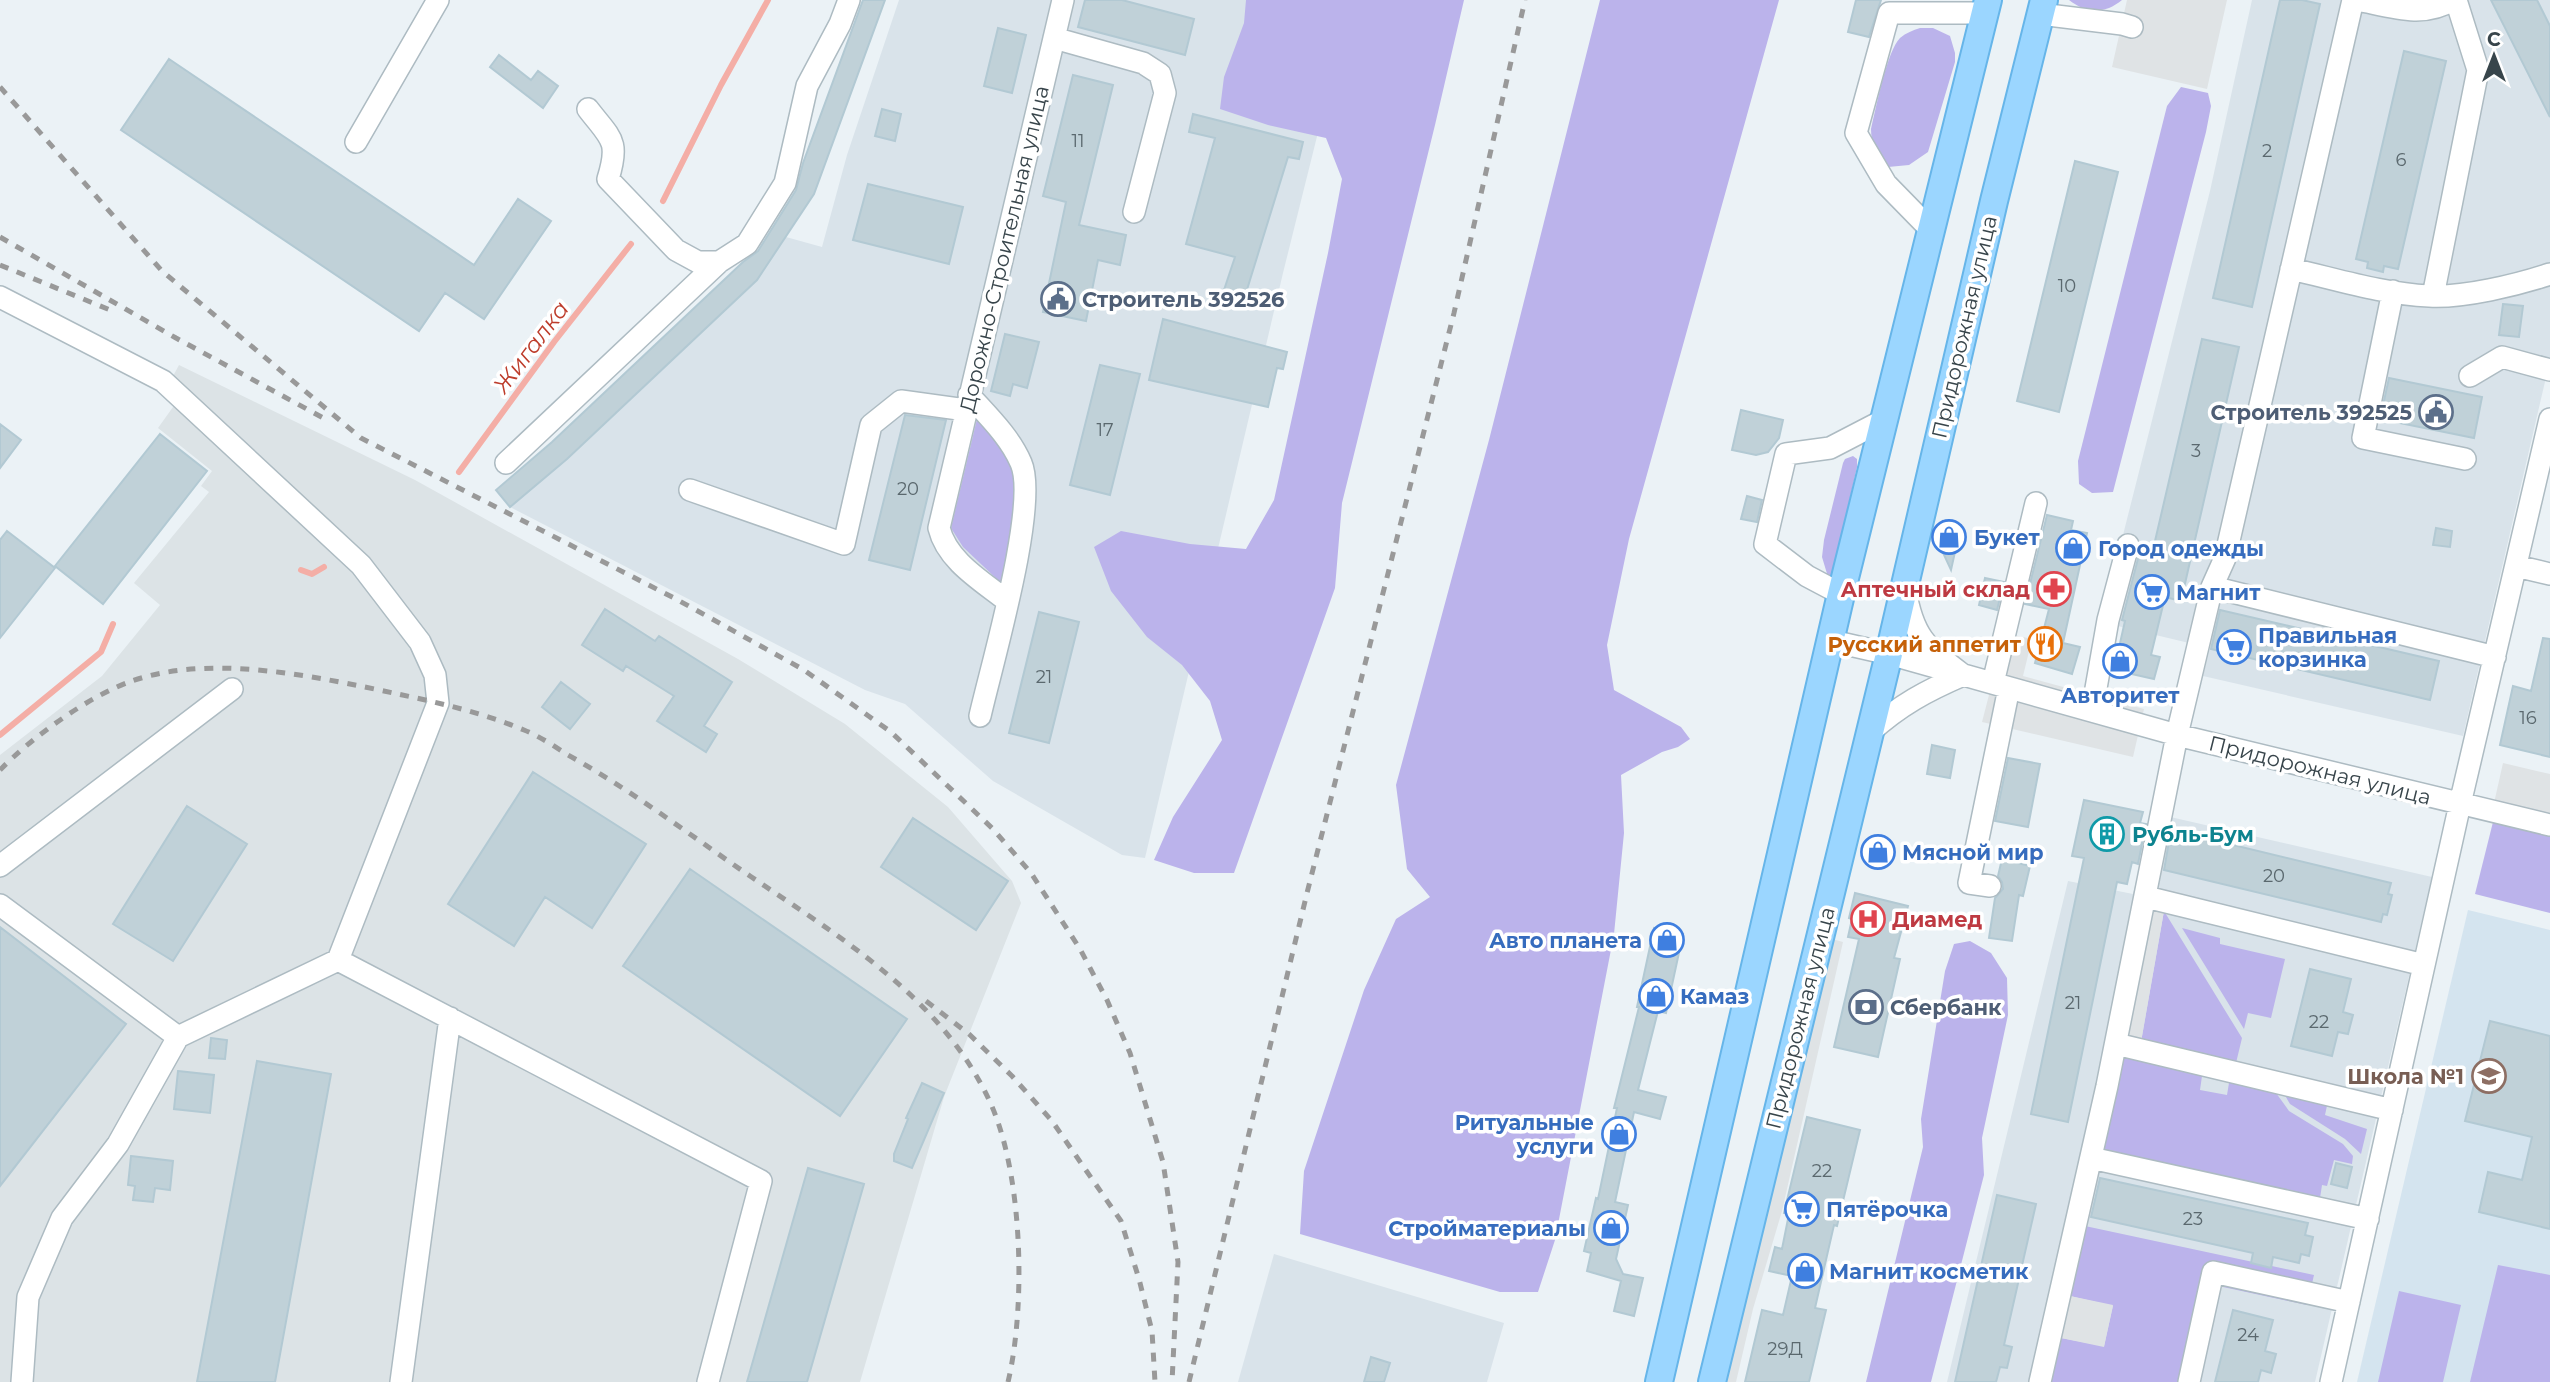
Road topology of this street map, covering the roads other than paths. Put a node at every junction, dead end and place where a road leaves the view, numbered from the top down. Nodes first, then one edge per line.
1 (438, 0) edge
2 (849, 0) edge
3 (1063, 0) edge
4 (2355, 0) edge
5 (2454, 0) edge
6 (1987, 7) edge
7 (2042, 7) edge
8 (2132, 27) dead end
9 (1054, 37) junction
10 (588, 109) dead end
11 (356, 142) dead end
12 (1134, 212) dead end
13 (1930, 229) junction
14 (719, 262) junction
15 (2291, 269) junction
16 (2550, 274) edge
17 (2393, 291) junction
18 (2433, 296) junction
19 (0, 297) edge
20 (2550, 370) edge
21 (2470, 376) dead end
22 (968, 403) junction
23 (2550, 419) edge
24 (1884, 420) junction
25 (2465, 459) dead end
26 (506, 463) dead end
27 (690, 490) dead end
28 (2036, 503) dead end
29 (2128, 545) dead end
30 (2516, 566) junction
31 (2550, 574) edge
32 (1905, 586) junction
33 (2212, 587) junction
34 (1841, 594) junction
35 (1007, 601) junction
36 (1832, 642) junction
37 (1889, 654) junction
38 (2495, 657) junction
39 (1963, 675) junction
40 (2001, 685) junction
41 (232, 688) dead end
42 (2092, 711) junction
43 (980, 716) dead end
44 (1870, 732) junction
45 (2177, 735) junction
46 (2460, 804) junction
47 (2550, 825) edge
48 (0, 866) edge
49 (1990, 886) dead end
50 (2146, 897) junction
51 (0, 905) edge
52 (338, 960) junction
53 (2424, 965) junction
54 (450, 1018) junction
55 (178, 1037) junction
56 (2116, 1044) junction
57 (2392, 1110) junction
58 (2091, 1158) junction
59 (2368, 1219) junction
60 (2349, 1302) junction
61 (22, 1382) edge
62 (401, 1382) edge
63 (709, 1382) edge
64 (1659, 1382) edge
65 (1712, 1382) edge
66 (2040, 1382) edge
67 (2189, 1382) edge
68 (2331, 1382) edge

1 - 11 street
2 - 14 street
3 - 9 street, Дорожно-Строительная улица
4 - 5 street
4 - 15 street
5 - 18 street
6 - 13 main road
6 - 13 street
7 - 8 street
7 - 32 main road, Придорожная улица
9 - 12 street
9 - 22 street, Дорожно-Строительная улица
10 - 14 street
13 - 24 main road
14 - 26 street
15 - 17 street
15 - 33 street
16 - 18 street
17 - 18 street
17 - 25 street
19 - 52 street
20 - 21 street
22 - 27 street
22 - 35 street
22 - 35 street, Дорожно-Строительная улица
23 - 30 street
24 - 34 main road
24 - 34 street
28 - 40 street
29 - 42 street
30 - 31 street
30 - 38 street
32 - 37 main road, Придорожная улица
32 - 39 street
33 - 38 street
33 - 45 street
34 - 36 main road
35 - 43 street
36 - 37 street
36 - 64 main road
37 - 39 street, Придорожная улица
37 - 44 main road, Придорожная улица
38 - 46 street
39 - 40 street, Придорожная улица
39 - 44 street
40 - 42 street, Придорожная улица
40 - 49 street
41 - 48 street
42 - 45 street, Придорожная улица
44 - 65 main road, Придорожная улица
45 - 46 street, Придорожная улица
45 - 50 street
46 - 47 street, Придорожная улица
46 - 53 street
50 - 53 street
50 - 56 street
51 - 55 street
52 - 54 street
52 - 55 street
53 - 57 street
54 - 62 street
54 - 63 street
55 - 61 street
56 - 57 street
56 - 58 street
57 - 59 street
58 - 59 street
58 - 66 street
59 - 60 street
60 - 67 street
60 - 68 street

